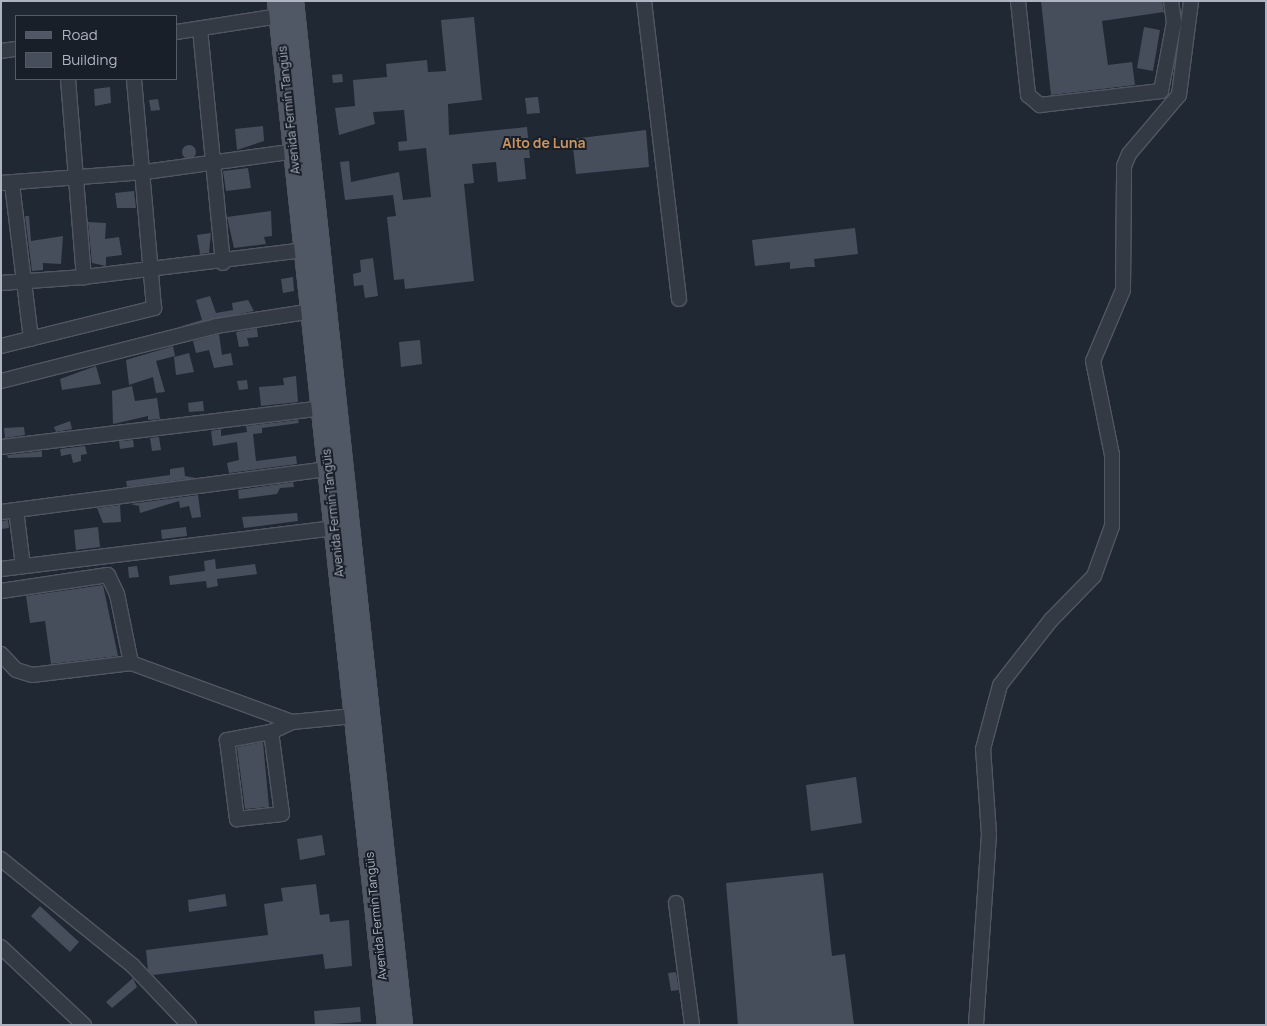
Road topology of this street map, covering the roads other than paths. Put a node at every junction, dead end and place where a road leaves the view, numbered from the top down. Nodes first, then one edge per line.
1 (294, 1) edge
2 (644, 1) edge
3 (1018, 1) edge
4 (1171, 1) edge
5 (1191, 1) edge
6 (278, 9) edge
7 (200, 29) junction
8 (178, 32) edge
9 (15, 50) edge
10 (1, 51) edge
11 (68, 80) edge
12 (134, 80) edge
13 (301, 151) junction
14 (212, 163) junction
15 (145, 172) junction
16 (79, 177) junction
17 (7, 183) edge
18 (304, 250) junction
19 (223, 263) junction
20 (154, 270) junction
21 (84, 277) junction
22 (24, 281) junction
23 (1, 283) edge
24 (679, 299) dead end
25 (318, 310) junction
26 (31, 339) junction
27 (1, 346) edge
28 (1, 380) edge
29 (321, 408) junction
30 (1, 446) edge
31 (328, 469) junction
32 (16, 510) junction
33 (1, 512) edge
34 (334, 528) junction
35 (23, 566) junction
36 (1, 569) edge
37 (1, 591) edge
38 (1, 654) edge
39 (131, 663) junction
40 (354, 716) junction
41 (292, 722) junction
42 (271, 732) junction
43 (1, 858) edge
44 (676, 902) dead end
45 (1, 948) edge
46 (84, 1025) edge
47 (189, 1025) edge
48 (388, 1025) edge
49 (402, 1025) edge
50 (692, 1025) edge
51 (976, 1025) edge

1 - 13 main road, Avenida Fermín Tangüis
2 - 24 street
3 - 4 street
5 - 51 street
6 - 7 street
6 - 13 main road, Avenida Fermín Tangüis
7 - 8 street
7 - 14 street
9 - 10 street
11 - 16 street
12 - 15 street
13 - 14 street
13 - 18 main road, Avenida Fermín Tangüis
13 - 25 main road, Avenida Fermín Tangüis
14 - 15 street
14 - 19 street
15 - 16 street
15 - 20 street
16 - 17 street
16 - 21 street
17 - 22 street
18 - 19 street
18 - 25 main road, Avenida Fermín Tangüis
19 - 20 street
20 - 21 street
20 - 26 street
21 - 22 street
22 - 23 street
22 - 26 street
25 - 28 street
25 - 29 main road, Avenida Fermín Tangüis
25 - 49 main road, Avenida Fermín Tangüis
26 - 27 street
29 - 30 street
29 - 31 main road, Avenida Fermín Tangüis
31 - 32 street
31 - 34 main road, Avenida Fermín Tangüis
32 - 33 street
32 - 35 street
34 - 35 street
34 - 40 main road, Avenida Fermín Tangüis
35 - 36 street
37 - 39 street
38 - 39 street
39 - 41 street
40 - 41 street
40 - 48 main road, Avenida Fermín Tangüis
41 - 42 street
42 - 42 street
43 - 47 street
44 - 50 street
45 - 46 street

